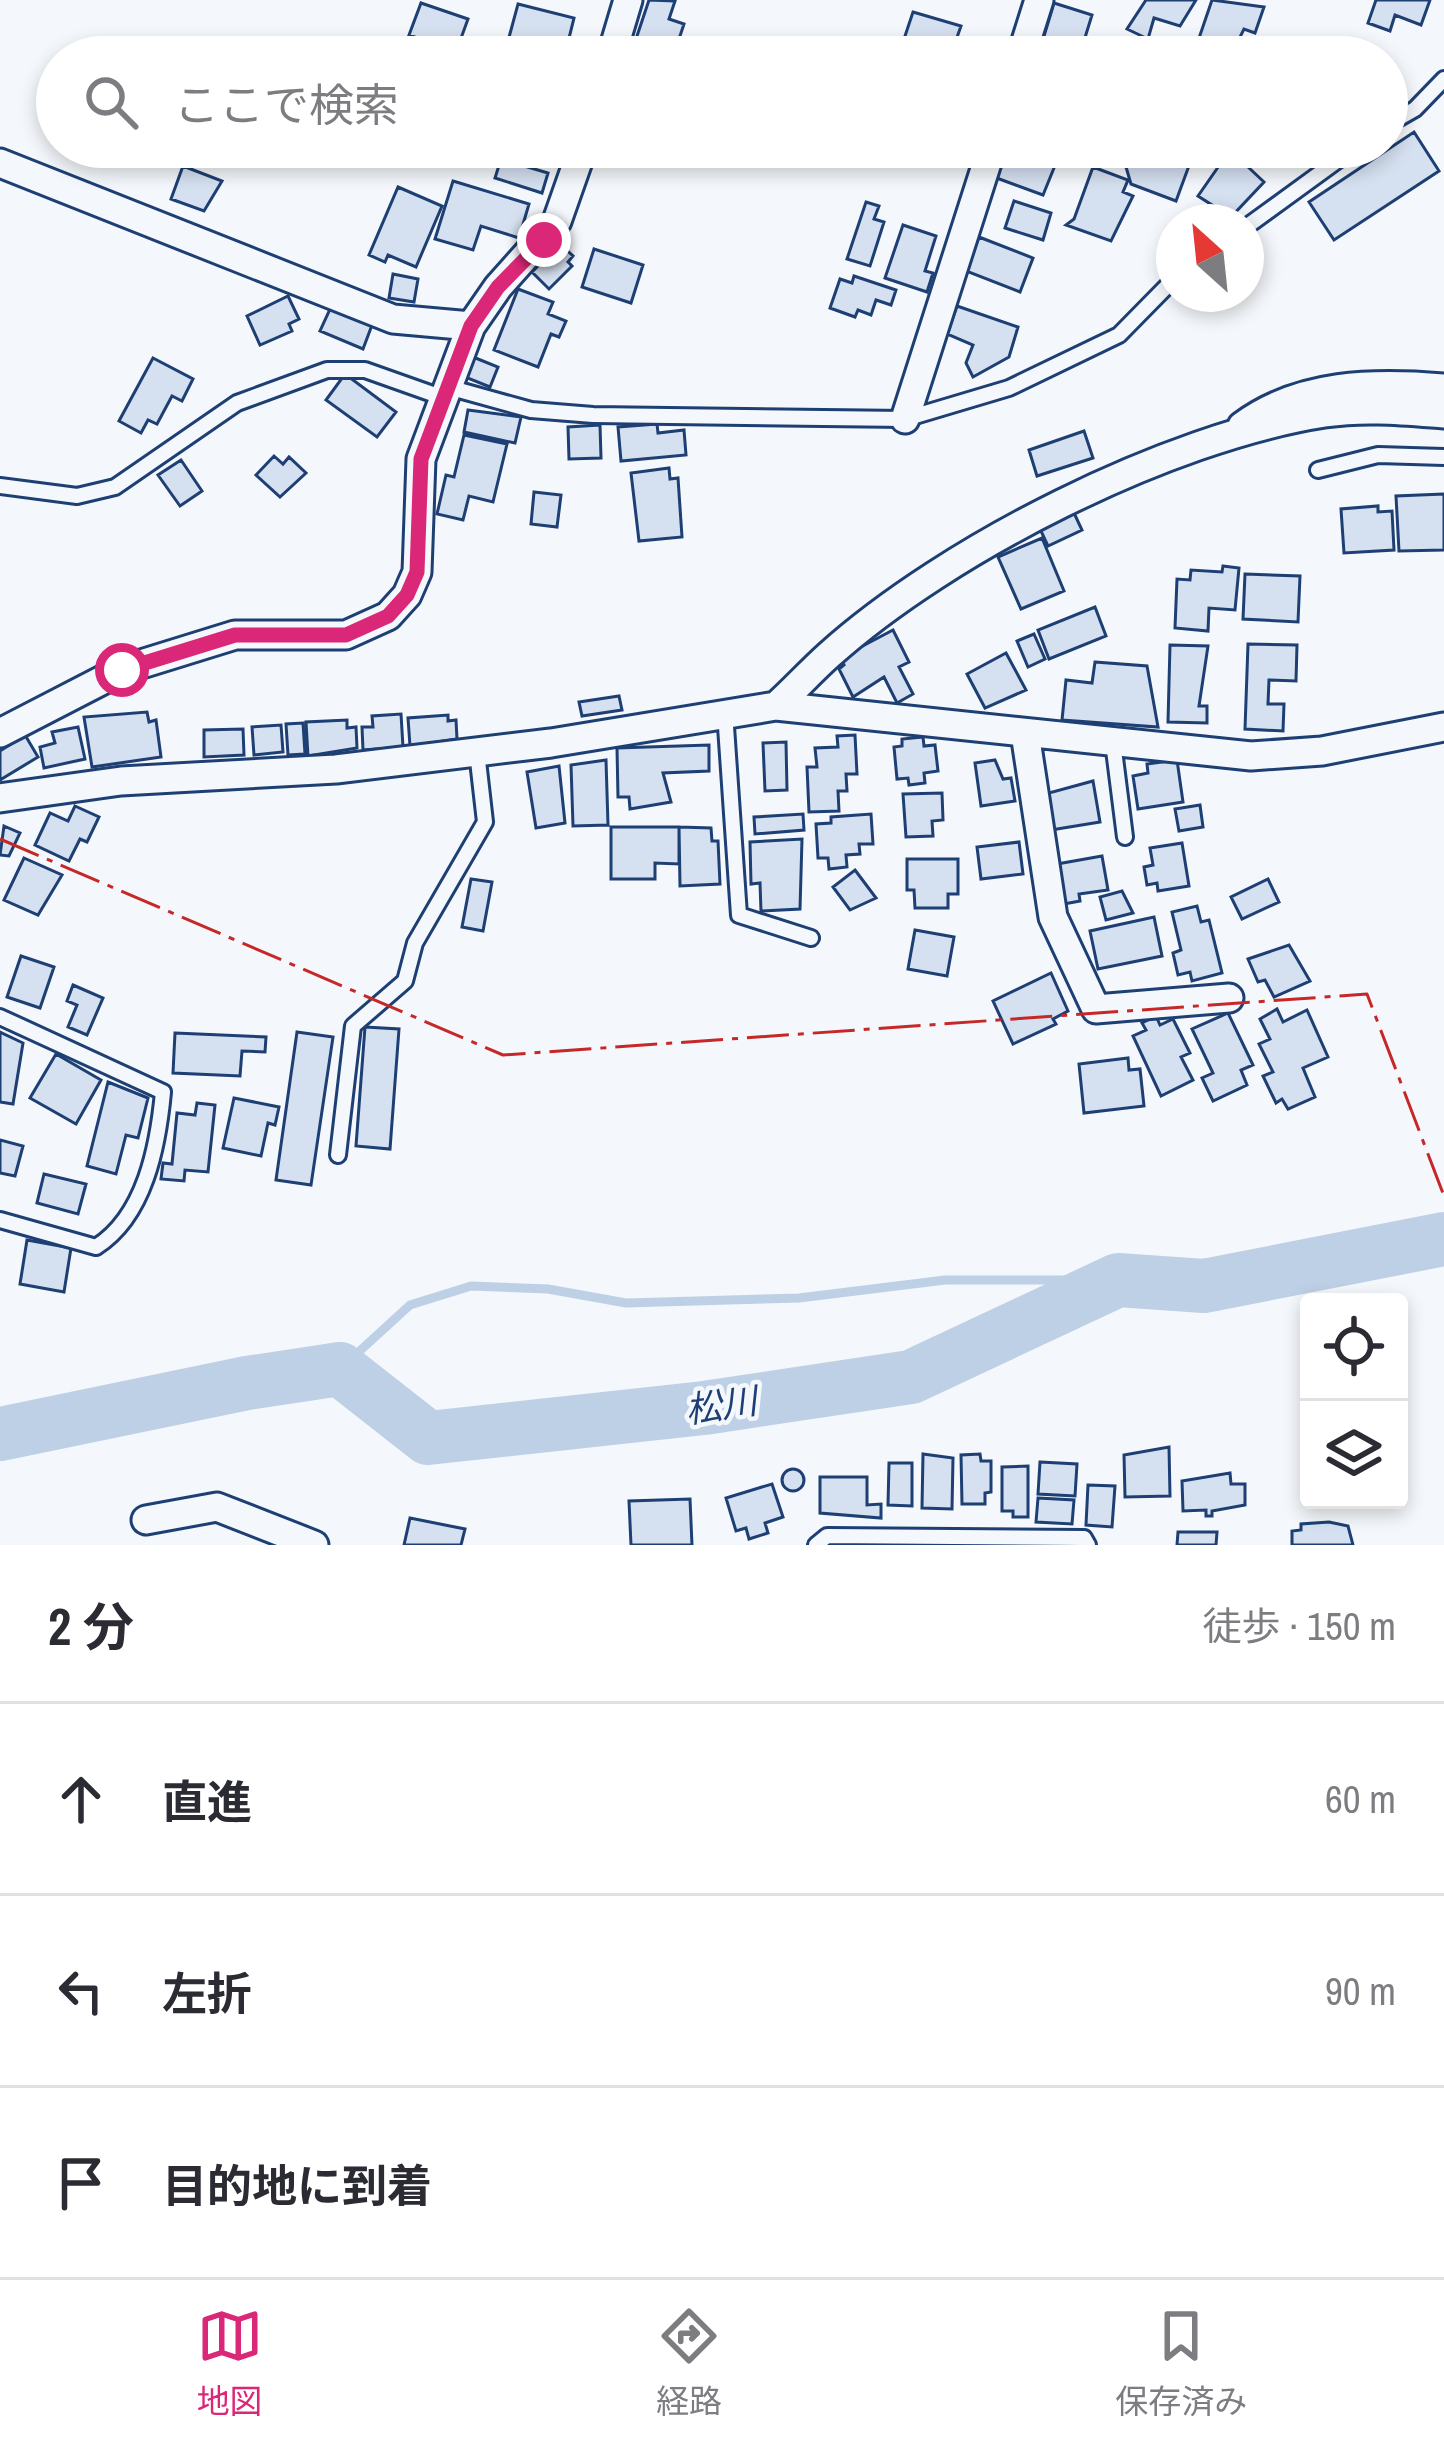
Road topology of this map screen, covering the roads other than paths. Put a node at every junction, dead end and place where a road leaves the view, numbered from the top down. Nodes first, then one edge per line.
1 (628, 0) edge
2 (1039, 0) edge
3 (617, 36) edge
4 (1028, 36) edge
5 (1444, 79) edge
6 (1408, 113) edge
7 (0, 163) edge
8 (576, 168) edge
9 (985, 168) edge
10 (1327, 168) edge
11 (1264, 214) edge
12 (1156, 297) edge
13 (471, 326) junction
14 (1444, 388) edge
15 (446, 393) junction
16 (1444, 414) edge
17 (905, 419) junction
18 (1231, 434) junction
19 (1444, 457) edge
20 (1318, 470) dead end
21 (0, 486) edge
22 (776, 706) junction
23 (725, 712) junction
24 (1444, 727) edge
25 (0, 733) edge
26 (1025, 733) junction
27 (1113, 742) junction
28 (477, 752) junction
29 (0, 798) edge
30 (1125, 837) dead end
31 (811, 938) dead end
32 (1229, 998) dead end
33 (0, 1017) edge
34 (338, 1155) dead end
35 (0, 1220) edge
36 (146, 1520) dead end
37 (314, 1545) edge
38 (816, 1545) edge
39 (1088, 1545) edge

1 - 3 street
2 - 4 street
5 - 6 lane
7 - 13 street
8 - 13 street
9 - 17 street
10 - 11 lane
12 - 17 lane
13 - 15 street
14 - 18 street
15 - 17 lane
15 - 21 lane
15 - 25 street
16 - 18 street
18 - 22 street
19 - 20 lane
22 - 23 street
22 - 26 street
23 - 28 street
23 - 31 lane
24 - 27 street
26 - 27 street
26 - 32 street
27 - 30 lane
28 - 29 street
28 - 34 lane
33 - 35 lane
36 - 37 street
38 - 39 lane

